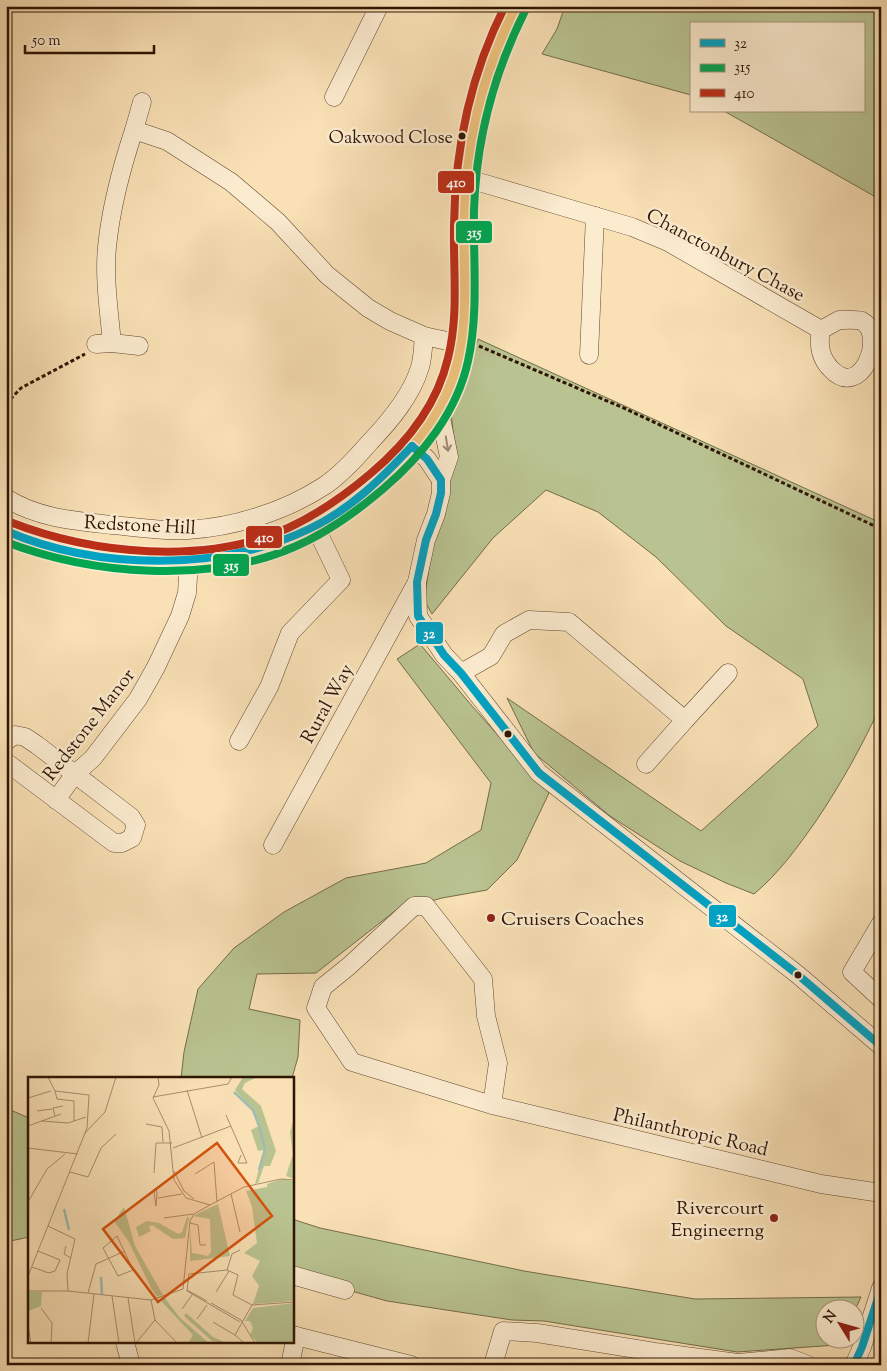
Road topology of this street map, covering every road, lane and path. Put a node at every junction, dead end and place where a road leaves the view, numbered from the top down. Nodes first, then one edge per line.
1 (379, 6) edge
2 (516, 6) edge
3 (334, 97) dead end
4 (142, 102) dead end
5 (134, 130) junction
6 (465, 178) junction
7 (595, 216) junction
8 (821, 330) dead end
9 (424, 336) junction
10 (104, 343) junction
11 (470, 345) junction
12 (139, 346) dead end
13 (589, 355) dead end
14 (6, 404) edge
15 (439, 408) junction
16 (412, 446) junction
17 (441, 480) junction
18 (6, 498) edge
19 (315, 526) junction
20 (881, 528) edge
21 (6, 531) edge
22 (189, 561) junction
23 (417, 582) junction
24 (461, 673) junction
25 (728, 673) dead end
26 (685, 720) junction
27 (6, 741) edge
28 (240, 741) dead end
29 (6, 762) edge
30 (646, 764) dead end
31 (74, 774) junction
32 (56, 800) junction
33 (273, 845) dead end
34 (881, 923) edge
35 (881, 999) edge
36 (881, 1046) edge
37 (492, 1106) junction
38 (881, 1193) edge
39 (294, 1276) edge
40 (881, 1288) edge
41 (345, 1290) dead end
42 (294, 1336) edge
43 (126, 1344) edge
44 (293, 1344) edge
45 (131, 1365) edge
46 (290, 1365) edge
47 (411, 1365) edge
48 (493, 1365) edge
49 (808, 1365) edge
50 (854, 1365) edge

1 - 3 street
2 - 6 main road, Redstone Hill
4 - 5 street
5 - 9 street
5 - 10 street
6 - 7 street, Chanctonbury Chase
6 - 11 main road, Redstone Hill
7 - 8 street, Chanctonbury Chase
7 - 13 street
9 - 11 street
9 - 18 street, Redstone Hill
10 - 12 street
10 - 14 path
11 - 15 main road, Redstone Hill
11 - 20 path
15 - 16 main road, Redstone Hill
15 -> 17 street
16 - 17 street
16 - 19 main road, Redstone Hill
17 - 23 street
19 - 22 main road, Redstone Hill
19 - 28 street
21 - 22 main road, Redstone Hill
22 - 31 street, Redstone Manor
23 - 24 street
23 - 33 street, Rural Way
24 - 26 street
24 - 36 street
25 - 26 street
26 - 30 street
27 - 31 street
29 - 32 street
31 - 32 street, Redstone Manor
31 - 32 street
34 - 35 street
37 - 37 street, Philanthropic Road
37 - 38 street, Philanthropic Road
39 - 41 street
40 - 50 street
42 - 47 street
43 - 45 street
44 - 46 street
48 - 49 street

